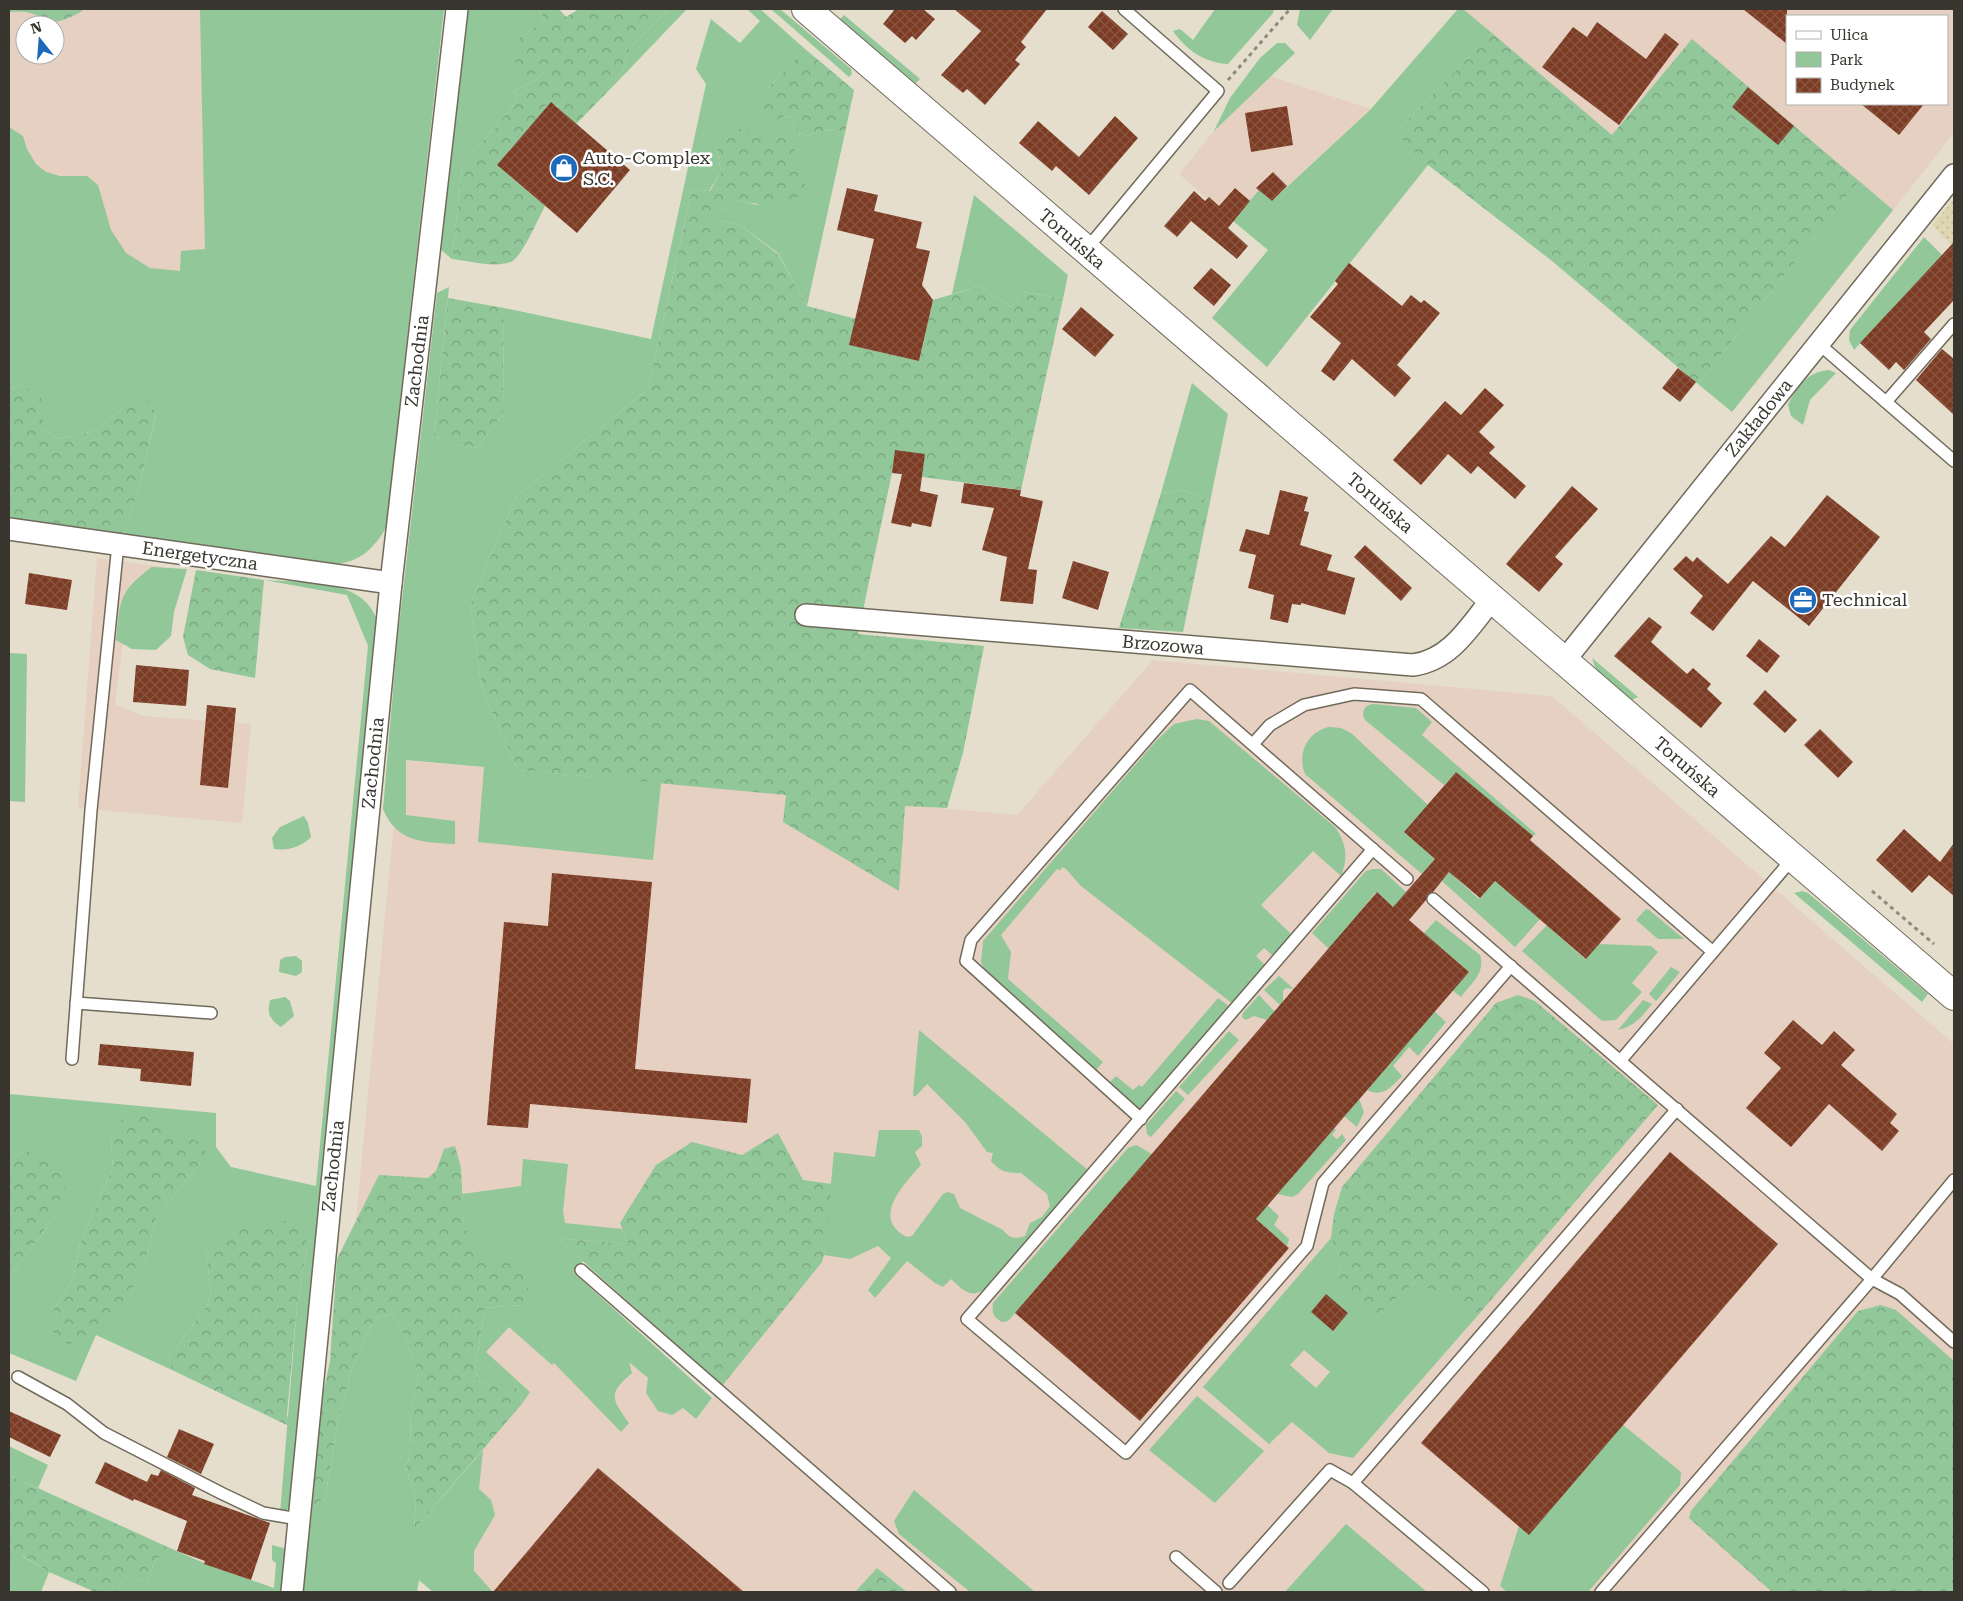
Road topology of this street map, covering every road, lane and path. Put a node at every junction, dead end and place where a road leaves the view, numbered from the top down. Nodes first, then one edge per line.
1 (457, 9) edge
2 (806, 9) edge
3 (1124, 9) edge
4 (1290, 9) edge
5 (1218, 91) junction
6 (1954, 175) edge
7 (1085, 250) junction
8 (1954, 324) edge
9 (1819, 344) junction
10 (1886, 402) junction
11 (1954, 462) edge
12 (9, 529) edge
13 (118, 544) junction
14 (391, 583) junction
15 (1492, 599) junction
16 (806, 615) dead end
17 (1564, 661) junction
18 (1253, 744) junction
19 (1373, 849) junction
20 (1793, 858) junction
21 (1407, 879) dead end
22 (1434, 899) dead end
23 (1713, 952) junction
24 (1511, 966) junction
25 (1954, 996) edge
26 (76, 1003) junction
27 (211, 1013) dead end
28 (72, 1059) dead end
29 (1620, 1060) junction
30 (1677, 1109) junction
31 (1142, 1119) junction
32 (1954, 1180) edge
33 (581, 1270) dead end
34 (1872, 1279) junction
35 (1954, 1342) edge
36 (18, 1377) dead end
37 (1353, 1483) junction
38 (298, 1519) junction
39 (1176, 1557) dead end
40 (1229, 1583) dead end
41 (292, 1592) edge
42 (950, 1592) edge
43 (1216, 1592) edge
44 (1483, 1592) edge
45 (1601, 1592) edge

1 - 14 street, Zachodnia
2 - 7 street, Toruńska
3 - 5 lane
4 - 5 path
5 - 7 lane
6 - 9 street, Zakładowa
7 - 15 street, Toruńska
8 - 10 lane
9 - 10 lane
9 - 17 street, Zakładowa
10 - 11 lane
12 - 13 street, Energetyczna
13 - 14 street, Energetyczna
13 - 26 lane
14 - 38 street, Zachodnia
15 - 16 street, Brzozowa
15 - 17 street, Toruńska
17 - 20 street, Toruńska
18 - 19 lane
18 - 23 lane
18 - 31 lane
19 - 21 lane
19 - 31 lane
20 - 23 lane
20 - 25 street, Toruńska
22 - 24 lane
23 - 29 lane
24 - 29 lane
24 - 31 lane
26 - 27 lane
26 - 28 lane
29 - 30 lane
30 - 34 lane
30 - 37 lane
32 - 34 lane
33 - 42 lane
34 - 35 lane
34 - 45 lane
36 - 38 lane
37 - 40 lane
37 - 44 lane
38 - 41 street, Zachodnia
39 - 43 lane

